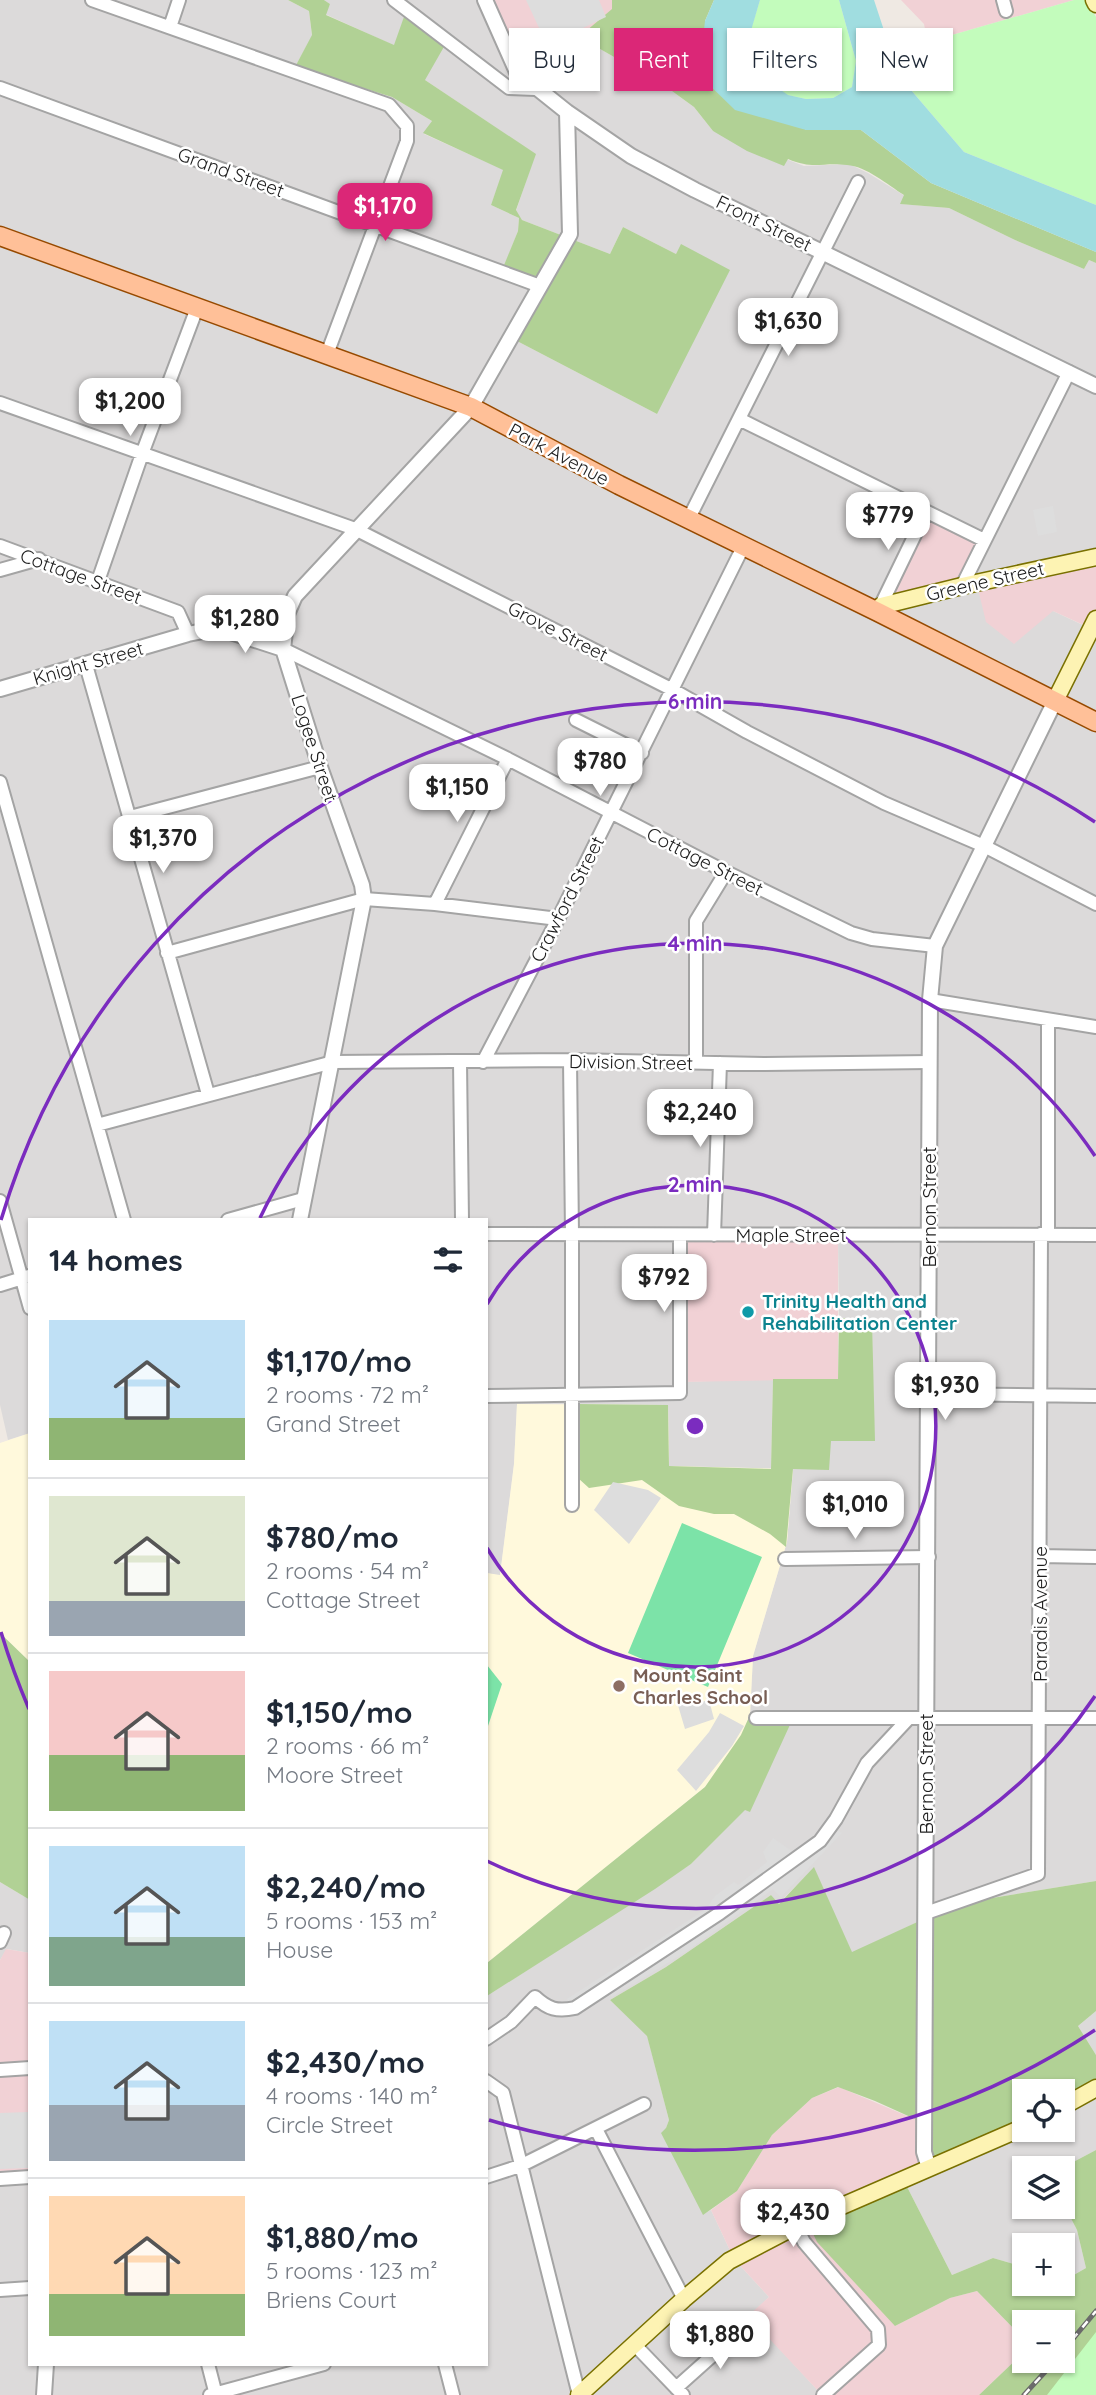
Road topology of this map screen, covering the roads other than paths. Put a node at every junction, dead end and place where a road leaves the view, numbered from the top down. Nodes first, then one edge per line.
1 (93, 0) edge
2 (180, 0) edge
3 (394, 0) edge
4 (485, 0) edge
5 (170, 27) junction
6 (509, 56) edge
7 (0, 88) edge
8 (509, 88) edge
9 (539, 91) edge
10 (566, 112) junction
11 (858, 182) dead end
12 (374, 224) junction
13 (0, 236) edge
14 (823, 251) junction
15 (540, 286) junction
16 (197, 308) junction
17 (327, 354) junction
18 (1069, 372) junction
19 (1095, 382) edge
20 (0, 402) edge
21 (471, 407) junction
22 (739, 419) junction
23 (142, 454) junction
24 (926, 512) junction
25 (688, 520) junction
26 (355, 529) junction
27 (984, 540) junction
28 (0, 546) edge
29 (743, 547) junction
30 (1096, 557) edge
31 (39, 559) junction
32 (0, 570) edge
33 (98, 581) junction
34 (962, 586) junction
35 (880, 609) junction
36 (1096, 619) edge
37 (218, 628) joint
38 (188, 634) junction
39 (283, 649) junction
40 (86, 665) junction
41 (0, 689) edge
42 (673, 690) junction
43 (1055, 701) junction
44 (576, 720) dead end
45 (1096, 722) edge
46 (642, 753) junction
47 (508, 759) junction
48 (320, 767) junction
49 (0, 782) edge
50 (611, 813) junction
51 (130, 817) junction
52 (984, 846) junction
53 (726, 872) junction
54 (364, 899) junction
55 (435, 904) junction
56 (1096, 904) edge
57 (558, 919) junction
58 (934, 946) junction
59 (167, 953) junction
60 (930, 1000) junction
61 (1048, 1020) junction
62 (1096, 1027) edge
63 (570, 1060) junction
64 (333, 1062) junction
65 (460, 1062) junction
66 (483, 1062) junction
67 (930, 1062) junction
68 (696, 1063) junction
69 (720, 1063) junction
70 (208, 1094) junction
71 (97, 1125) junction
72 (303, 1199) junction
73 (0, 1201) edge
74 (123, 1218) edge
75 (235, 1218) edge
76 (300, 1218) edge
77 (461, 1218) edge
78 (488, 1234) edge
79 (572, 1234) junction
80 (1045, 1234) junction
81 (680, 1235) junction
82 (714, 1235) junction
83 (1096, 1235) edge
84 (929, 1236) junction
85 (26, 1278) edge
86 (0, 1285) edge
87 (573, 1394) junction
88 (928, 1394) junction
89 (488, 1396) edge
90 (1040, 1396) junction
91 (1096, 1396) edge
92 (572, 1505) dead end
93 (1040, 1556) junction
94 (929, 1557) junction
95 (1096, 1557) edge
96 (785, 1559) dead end
97 (756, 1718) dead end
98 (909, 1718) junction
99 (926, 1718) junction
100 (1040, 1718) junction
101 (1096, 1718) edge
102 (926, 1913) junction
103 (488, 2038) edge
104 (28, 2068) edge
105 (0, 2070) edge
106 (488, 2082) edge
107 (1096, 2088) edge
108 (1075, 2100) edge
109 (644, 2104) dead end
110 (596, 2129) junction
111 (1012, 2132) edge
112 (520, 2166) junction
113 (929, 2168) junction
114 (488, 2176) edge
115 (28, 2177) edge
116 (0, 2179) edge
117 (796, 2226) junction
118 (28, 2288) edge
119 (0, 2290) edge
120 (684, 2299) junction
121 (742, 2329) dead end
122 (634, 2344) junction
123 (46, 2366) edge
124 (208, 2366) edge
125 (317, 2366) edge
126 (446, 2366) edge
127 (680, 2391) edge
128 (44, 2395) edge
129 (214, 2395) edge
130 (453, 2395) edge
131 (579, 2395) edge
132 (823, 2395) edge

1 - 5 street
2 - 5 street
3 - 8 street
4 - 6 street, Front Street
5 - 12 street
7 - 12 street, Grand Street
9 - 10 street, Front Street
10 - 14 street, Front Street
10 - 15 street, Logee Street
11 - 14 street
12 - 15 street, Grand Street
12 - 17 street
13 - 16 main road, Park Avenue
14 - 18 street, Front Street
14 - 22 street
15 - 21 street, Logee Street
16 - 17 main road, Park Avenue
16 - 23 street
17 - 21 main road, Park Avenue
18 - 19 street, Front Street
18 - 27 street
20 - 23 street, Grove Street
21 - 25 main road, Park Avenue
21 - 26 street, Logee Street
22 - 24 street
22 - 25 street
23 - 26 street, Grove Street
23 - 33 street
24 - 27 street
24 - 35 street
25 - 29 main road, Park Avenue
26 - 39 street, Logee Street
26 - 42 street, Grove Street
27 - 34 street
28 - 31 street, Cottage Street
29 - 35 main road, Park Avenue
29 - 42 street, Crawford Street
30 - 34 main road, Greene Street
31 - 32 street
31 - 33 street, Cottage Street
33 - 38 street, Cottage Street
34 - 35 main road, Greene Street
35 - 43 main road, Park Avenue
36 - 43 main road, Bernon Street
37 - 38 street, Knight Street
37 - 39 street, Cottage Street
38 - 40 street, Knight Street
39 - 47 street, Cottage Street
39 - 48 street, Logee Street
40 - 41 street, Knight Street
40 - 51 street
42 - 46 street, Crawford Street
42 - 52 street, Grove Street
43 - 45 main road, Park Avenue
43 - 52 street, Bernon Street
44 - 46 street
46 - 50 street, Crawford Street
47 - 50 street, Cottage Street
47 - 55 street
48 - 51 street
48 - 54 street, Logee Street
49 - 71 street
50 - 53 street, Cottage Street
50 - 57 street, Crawford Street
51 - 59 street
52 - 56 street, Grove Street
52 - 58 street, Bernon Street
53 - 58 street, Cottage Street
53 - 68 street
54 - 55 street
54 - 59 street
54 - 64 street, Logee Street
55 - 57 street
57 - 66 street, Crawford Street
58 - 60 street, Bernon Street
59 - 70 street
60 - 61 street
60 - 67 street, Bernon Street
61 - 62 street
61 - 80 street, Paradis Avenue
63 - 66 street, Division Street
63 - 68 street, Division Street
63 - 79 street
64 - 65 street, Division Street
64 - 70 street, Division Street
64 - 72 street, Logee Street
65 - 66 street, Division Street
65 - 77 street
67 - 69 street, Division Street
67 - 84 street, Bernon Street
68 - 69 street, Division Street
69 - 82 street
70 - 71 street, Division Street
71 - 74 street
72 - 75 street
72 - 76 street, Logee Street
73 - 85 street
78 - 79 street, Maple Street
79 - 81 street, Maple Street
79 - 87 street
80 - 83 street, Maple Street
80 - 84 street, Maple Street
80 - 90 street, Paradis Avenue
81 - 82 street, Maple Street
81 - 87 street
82 - 84 street, Maple Street
84 - 88 street, Bernon Street
85 - 86 street
87 - 89 street
87 - 92 street
88 - 90 street
88 - 94 street, Bernon Street
90 - 91 street
90 - 93 street, Paradis Avenue
93 - 95 street
93 - 100 street, Paradis Avenue
94 - 96 street
94 - 99 street, Bernon Street
97 - 98 street
98 - 99 street
98 - 103 street
99 - 100 street
99 - 102 street, Bernon Street
100 - 101 street
100 - 102 street, Paradis Avenue
102 - 113 street, Bernon Street
104 - 105 street
106 - 112 street
107 - 108 main road
109 - 110 street
110 - 112 street
110 - 120 street
111 - 113 main road
112 - 114 street
112 - 131 street
113 - 117 main road
115 - 116 street
117 - 120 main road
117 - 132 street
118 - 119 street
120 - 122 main road
121 - 127 street
122 - 127 street
122 - 131 main road
123 - 128 street
124 - 129 street
125 - 129 street
126 - 130 street

